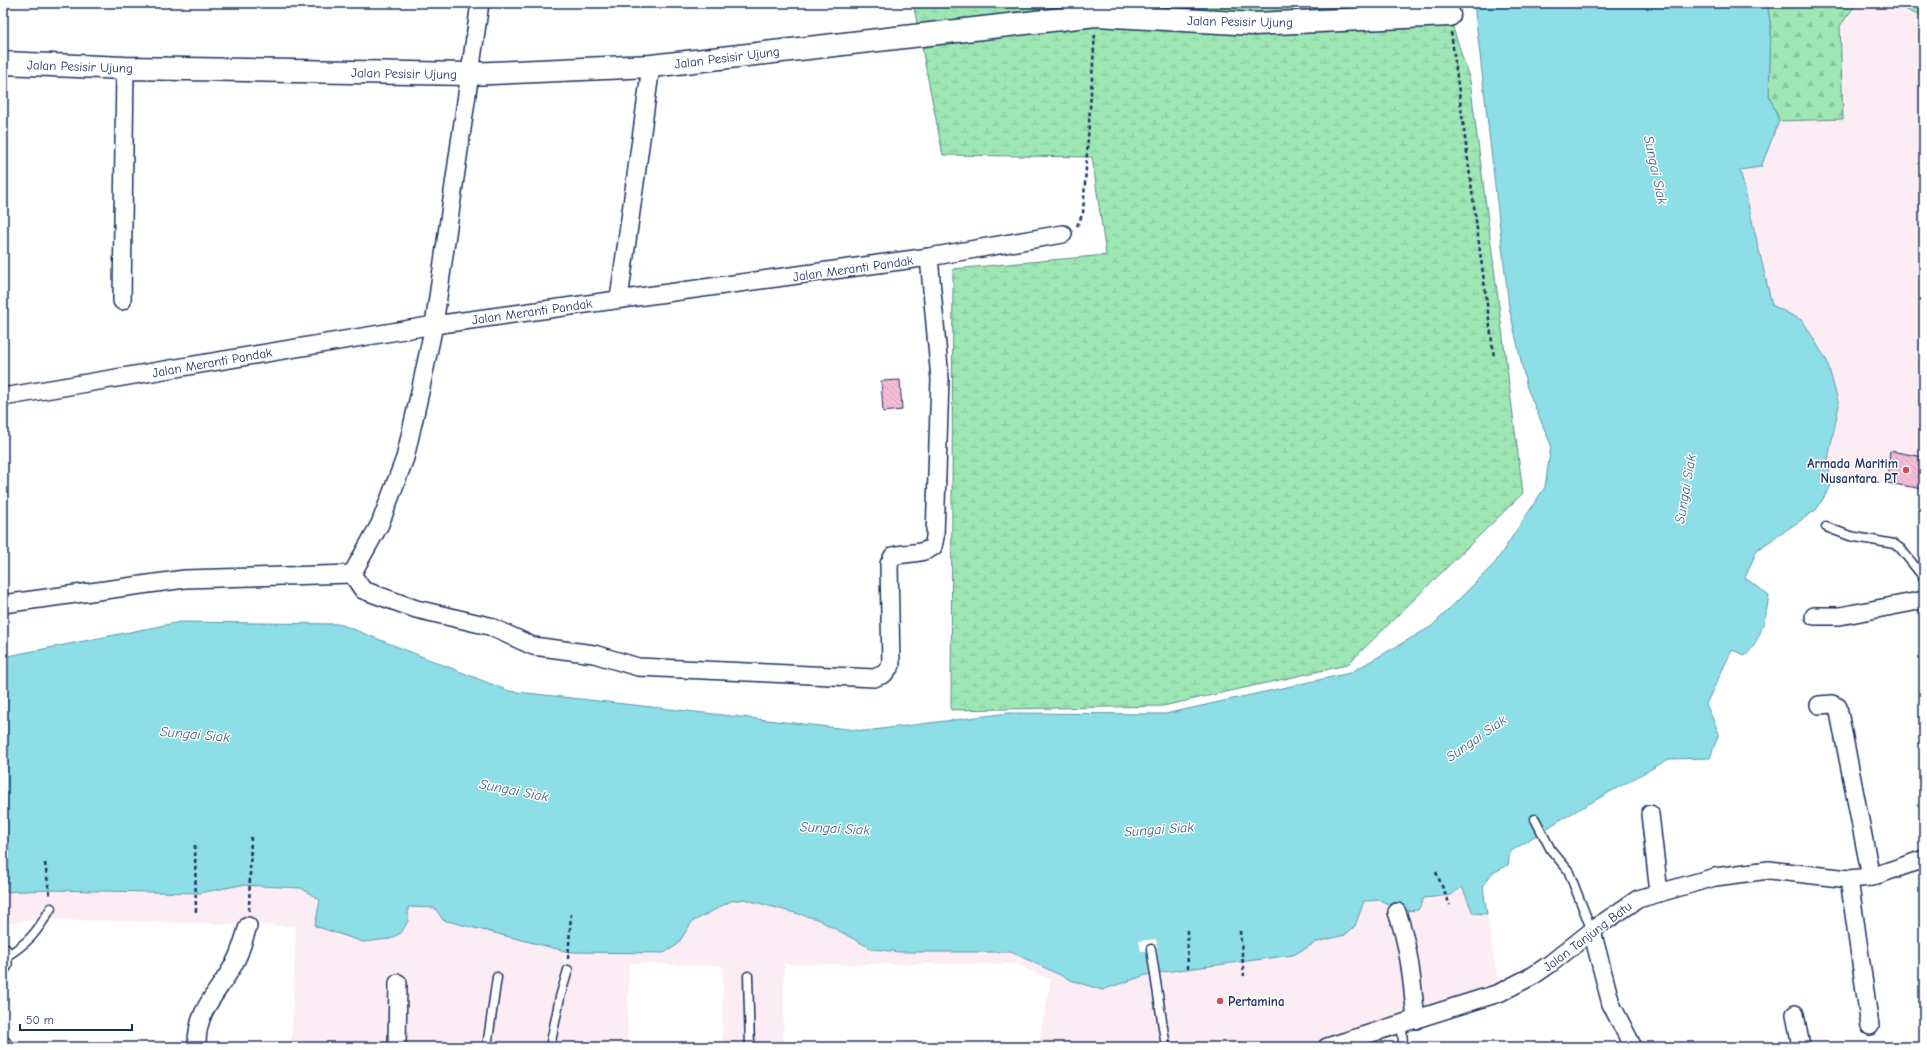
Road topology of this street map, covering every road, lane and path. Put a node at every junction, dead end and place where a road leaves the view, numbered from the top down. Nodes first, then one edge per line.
1 (480, 3) edge
2 (1098, 9) edge
3 (1448, 9) edge
4 (3, 63) edge
5 (651, 66) junction
6 (125, 68) junction
7 (469, 74) junction
8 (1063, 234) joint
9 (929, 257) junction
10 (619, 299) junction
11 (122, 301) dead end
12 (434, 324) junction
13 (1494, 357) dead end
14 (3, 397) edge
15 (1826, 527) dead end
16 (352, 574) junction
17 (1924, 578) edge
18 (1924, 600) edge
19 (3, 604) edge
20 (1814, 616) dead end
21 (1819, 705) dead end
22 (1650, 814) dead end
23 (1535, 819) dead end
24 (252, 834) dead end
25 (195, 845) dead end
26 (1924, 859) edge
27 (45, 863) dead end
28 (1436, 872) dead end
29 (1871, 877) junction
30 (1850, 879) junction
31 (1659, 893) junction
32 (1450, 905) dead end
33 (51, 908) joint
34 (1397, 912) dead end
35 (196, 914) dead end
36 (570, 914) dead end
37 (248, 926) joint
38 (1187, 930) dead end
39 (1240, 931) dead end
40 (1592, 931) junction
41 (1151, 950) dead end
42 (3, 958) edge
43 (1188, 968) dead end
44 (568, 970) joint
45 (748, 976) dead end
46 (1244, 976) dead end
47 (498, 977) dead end
48 (398, 983) dead end
49 (1795, 1014) dead end
50 (1409, 1022) junction
51 (1870, 1026) dead end
52 (197, 1047) edge
53 (397, 1047) edge
54 (487, 1047) edge
55 (550, 1047) edge
56 (750, 1047) edge
57 (1166, 1047) edge
58 (1327, 1047) edge
59 (1404, 1047) edge
60 (1633, 1047) edge
61 (1801, 1047) edge

1 - 7 street
2 - 3 street, Jalan Pesisir Ujung
2 - 5 street, Jalan Pesisir Ujung
2 - 8 path
3 - 13 path
4 - 6 street, Jalan Pesisir Ujung
5 - 7 street, Jalan Pesisir Ujung
5 - 10 street
6 - 7 street, Jalan Pesisir Ujung
6 - 11 street
7 - 12 street
8 - 9 street, Jalan Meranti Pandak
9 - 10 street, Jalan Meranti Pandak
9 - 16 street
10 - 12 street, Jalan Meranti Pandak
12 - 14 street, Jalan Meranti Pandak
12 - 16 street
15 - 17 lane
16 - 19 street
18 - 20 street
21 - 29 street
22 - 31 street
23 - 40 lane
24 - 37 path
25 - 35 path
26 - 29 street, Jalan Tanjung Batu
27 - 33 path
28 - 32 path
29 - 30 street, Jalan Tanjung Batu
30 - 31 street, Jalan Tanjung Batu
30 - 51 street
31 - 40 street, Jalan Tanjung Batu
33 - 42 lane
34 - 50 street
36 - 44 path
37 - 52 street
38 - 43 path
39 - 46 path
40 - 50 street, Jalan Tanjung Batu
40 - 60 street
41 - 57 lane
44 - 55 lane
45 - 56 lane
47 - 54 lane
48 - 53 street
49 - 61 street
50 - 58 street, Jalan Tanjung Batu
50 - 59 lane

